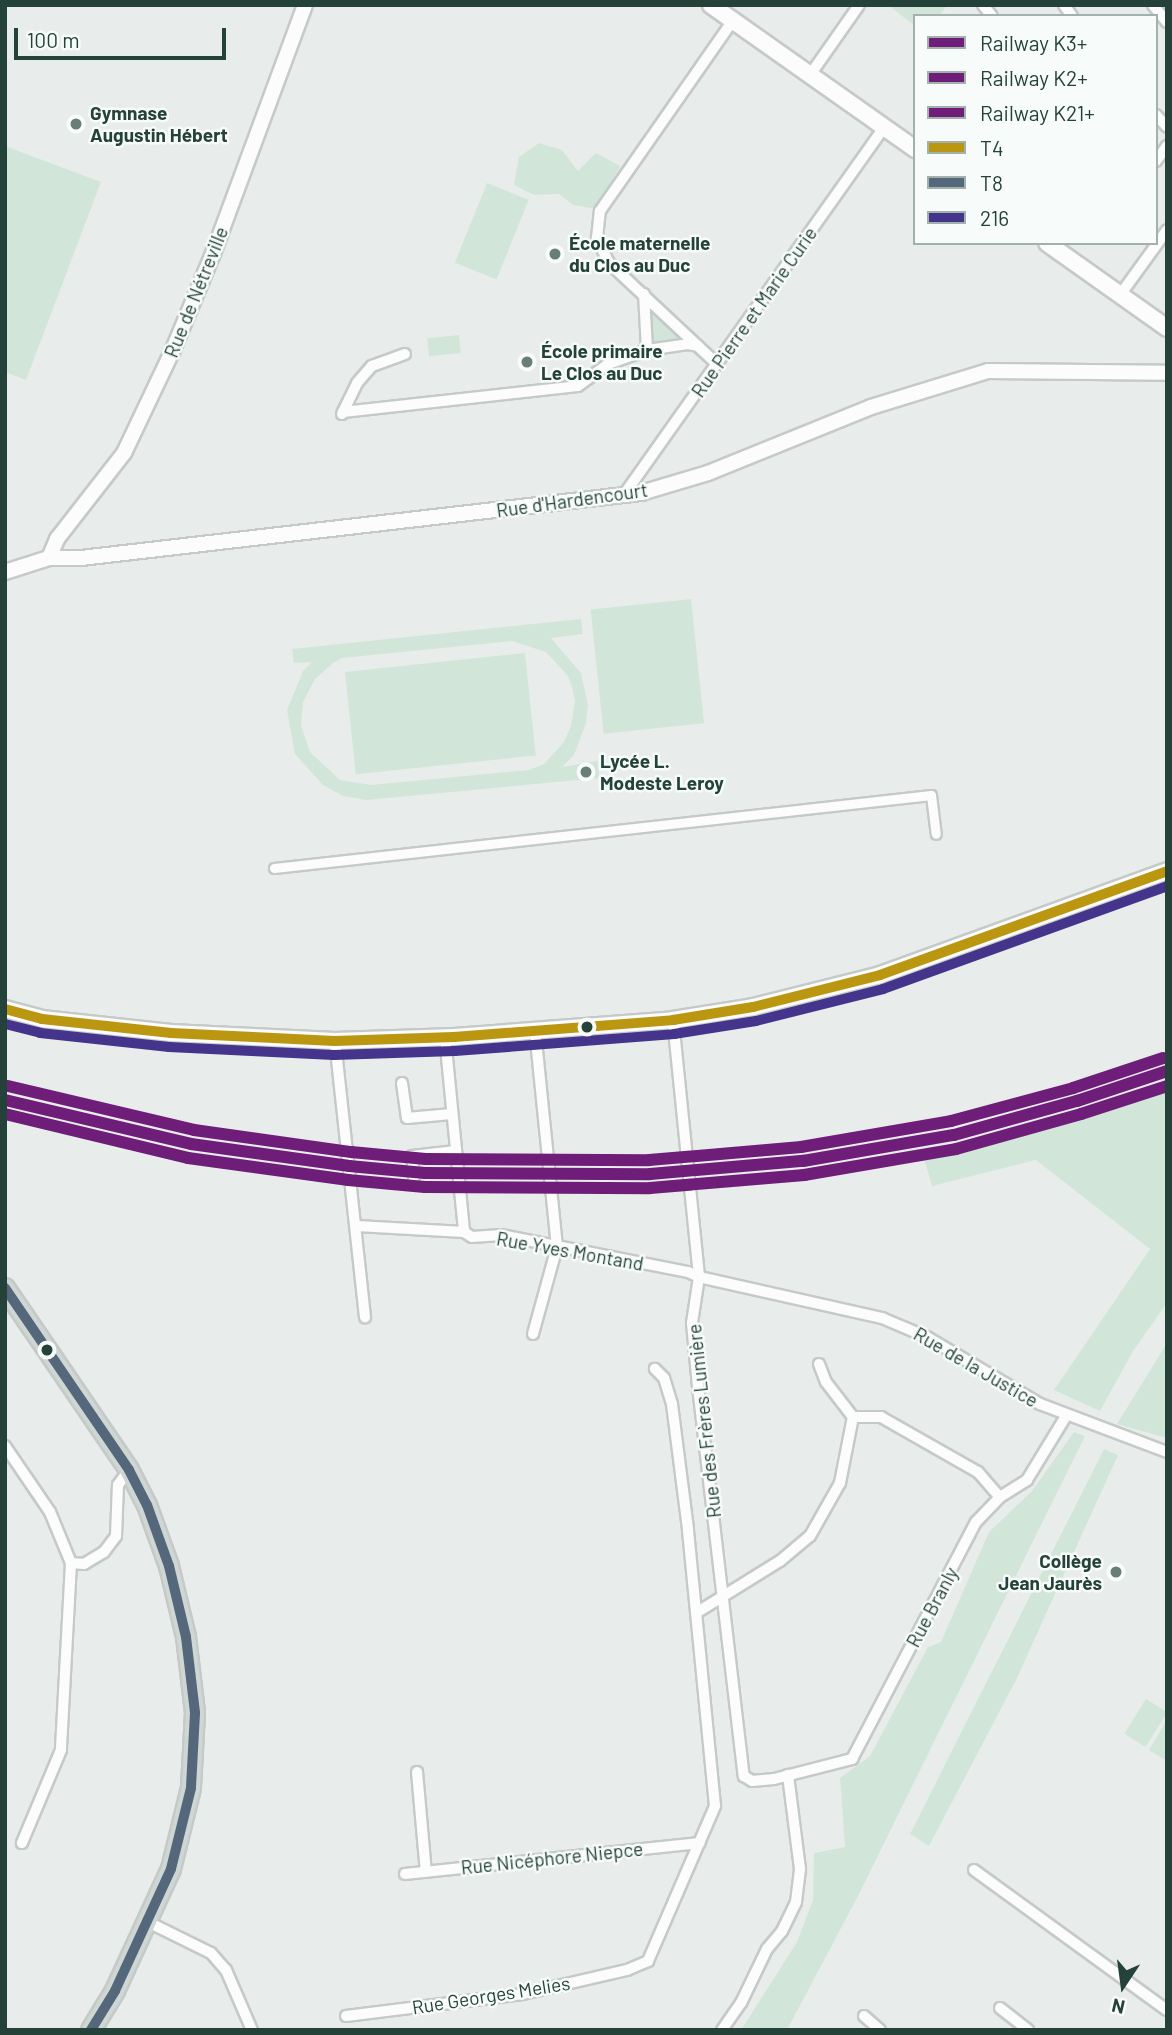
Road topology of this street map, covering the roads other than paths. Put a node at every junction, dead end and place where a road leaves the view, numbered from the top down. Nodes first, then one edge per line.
1 (305, 5) edge
2 (711, 5) edge
3 (859, 5) edge
4 (1153, 5) edge
5 (733, 20) junction
6 (1167, 22) edge
7 (810, 75) junction
8 (884, 128) junction
9 (913, 148) edge
10 (1050, 245) edge
11 (1156, 245) edge
12 (644, 294) junction
13 (1120, 295) junction
14 (1167, 328) edge
15 (698, 346) junction
16 (647, 351) junction
17 (405, 354) dead end
18 (717, 364) junction
19 (1166, 373) edge
20 (623, 496) junction
21 (49, 558) junction
22 (5, 572) edge
23 (936, 834) dead end
24 (274, 868) dead end
25 (1167, 872) edge
26 (5, 1009) edge
27 (673, 1020) junction
28 (535, 1031) junction
29 (445, 1037) junction
30 (335, 1041) junction
31 (402, 1083) dead end
32 (452, 1114) junction
33 (456, 1151) junction
34 (414, 1177) dead end
35 (357, 1226) junction
36 (464, 1232) junction
37 (556, 1247) junction
38 (699, 1277) junction
39 (5, 1288) edge
40 (365, 1317) dead end
41 (533, 1334) dead end
42 (819, 1364) dead end
43 (655, 1369) dead end
44 (1066, 1416) junction
45 (853, 1417) junction
46 (5, 1446) edge
47 (1167, 1452) edge
48 (129, 1470) junction
49 (1000, 1497) junction
50 (71, 1563) junction
51 (722, 1599) junction
52 (696, 1613) junction
53 (417, 1772) dead end
54 (788, 1775) junction
55 (22, 1843) dead end
56 (699, 1843) junction
57 (974, 1870) dead end
58 (426, 1872) junction
59 (405, 1874) dead end
60 (148, 1922) junction
61 (1000, 2008) dead end
62 (1167, 2010) edge
63 (346, 2016) dead end
64 (863, 2016) dead end
65 (91, 2030) edge
66 (252, 2030) edge
67 (722, 2030) edge
68 (880, 2030) edge
69 (1028, 2030) edge

1 - 21 street, Rue de Nétreville
2 - 5 main road
3 - 7 street
4 - 6 street
5 - 7 main road
5 - 12 street
7 - 8 main road
8 - 9 main road
8 - 18 street, Rue Pierre et Marie Curie
10 - 13 main road
11 - 13 street
12 - 15 street
12 - 16 street
13 - 14 main road
15 - 16 street
15 - 18 street
16 - 17 street
18 - 20 street, Rue Pierre et Marie Curie
19 - 20 street, Rue d'Hardencourt
20 - 21 street, Rue d'Hardencourt
21 - 22 street, Rue d'Hardencourt
23 - 24 street
25 - 27 main road
26 - 30 main road
27 - 28 main road
27 - 38 street, Rue des Frères Lumière
28 - 29 main road
28 - 37 street
29 - 30 main road
29 - 32 street
30 - 35 street
31 - 32 street
32 - 33 street
33 - 34 street
33 - 36 street
35 - 36 street, Rue Yves Montand
35 - 40 street
36 - 37 street, Rue Yves Montand
37 - 38 street, Rue Yves Montand
37 - 41 street
38 - 44 street, Rue de la Justice
38 - 51 street, Rue des Frères Lumière
39 - 48 main road
42 - 45 street
43 - 52 street, Rue Georges Melies
44 - 47 street, Rue de la Justice
44 - 49 street, Rue Branly
45 - 49 street
45 - 51 street
46 - 50 street
48 - 50 street
48 - 60 main road
49 - 54 street, Rue Branly
50 - 55 street
51 - 52 street
51 - 54 street, Rue des Frères Lumière
52 - 56 street, Rue Georges Melies
53 - 58 street
54 - 67 street
56 - 58 street, Rue Nicéphore Niepce
56 - 63 street, Rue Georges Melies
57 - 62 street
58 - 59 street, Rue Nicéphore Niepce
60 - 65 main road
60 - 66 street
61 - 69 street
64 - 68 street

